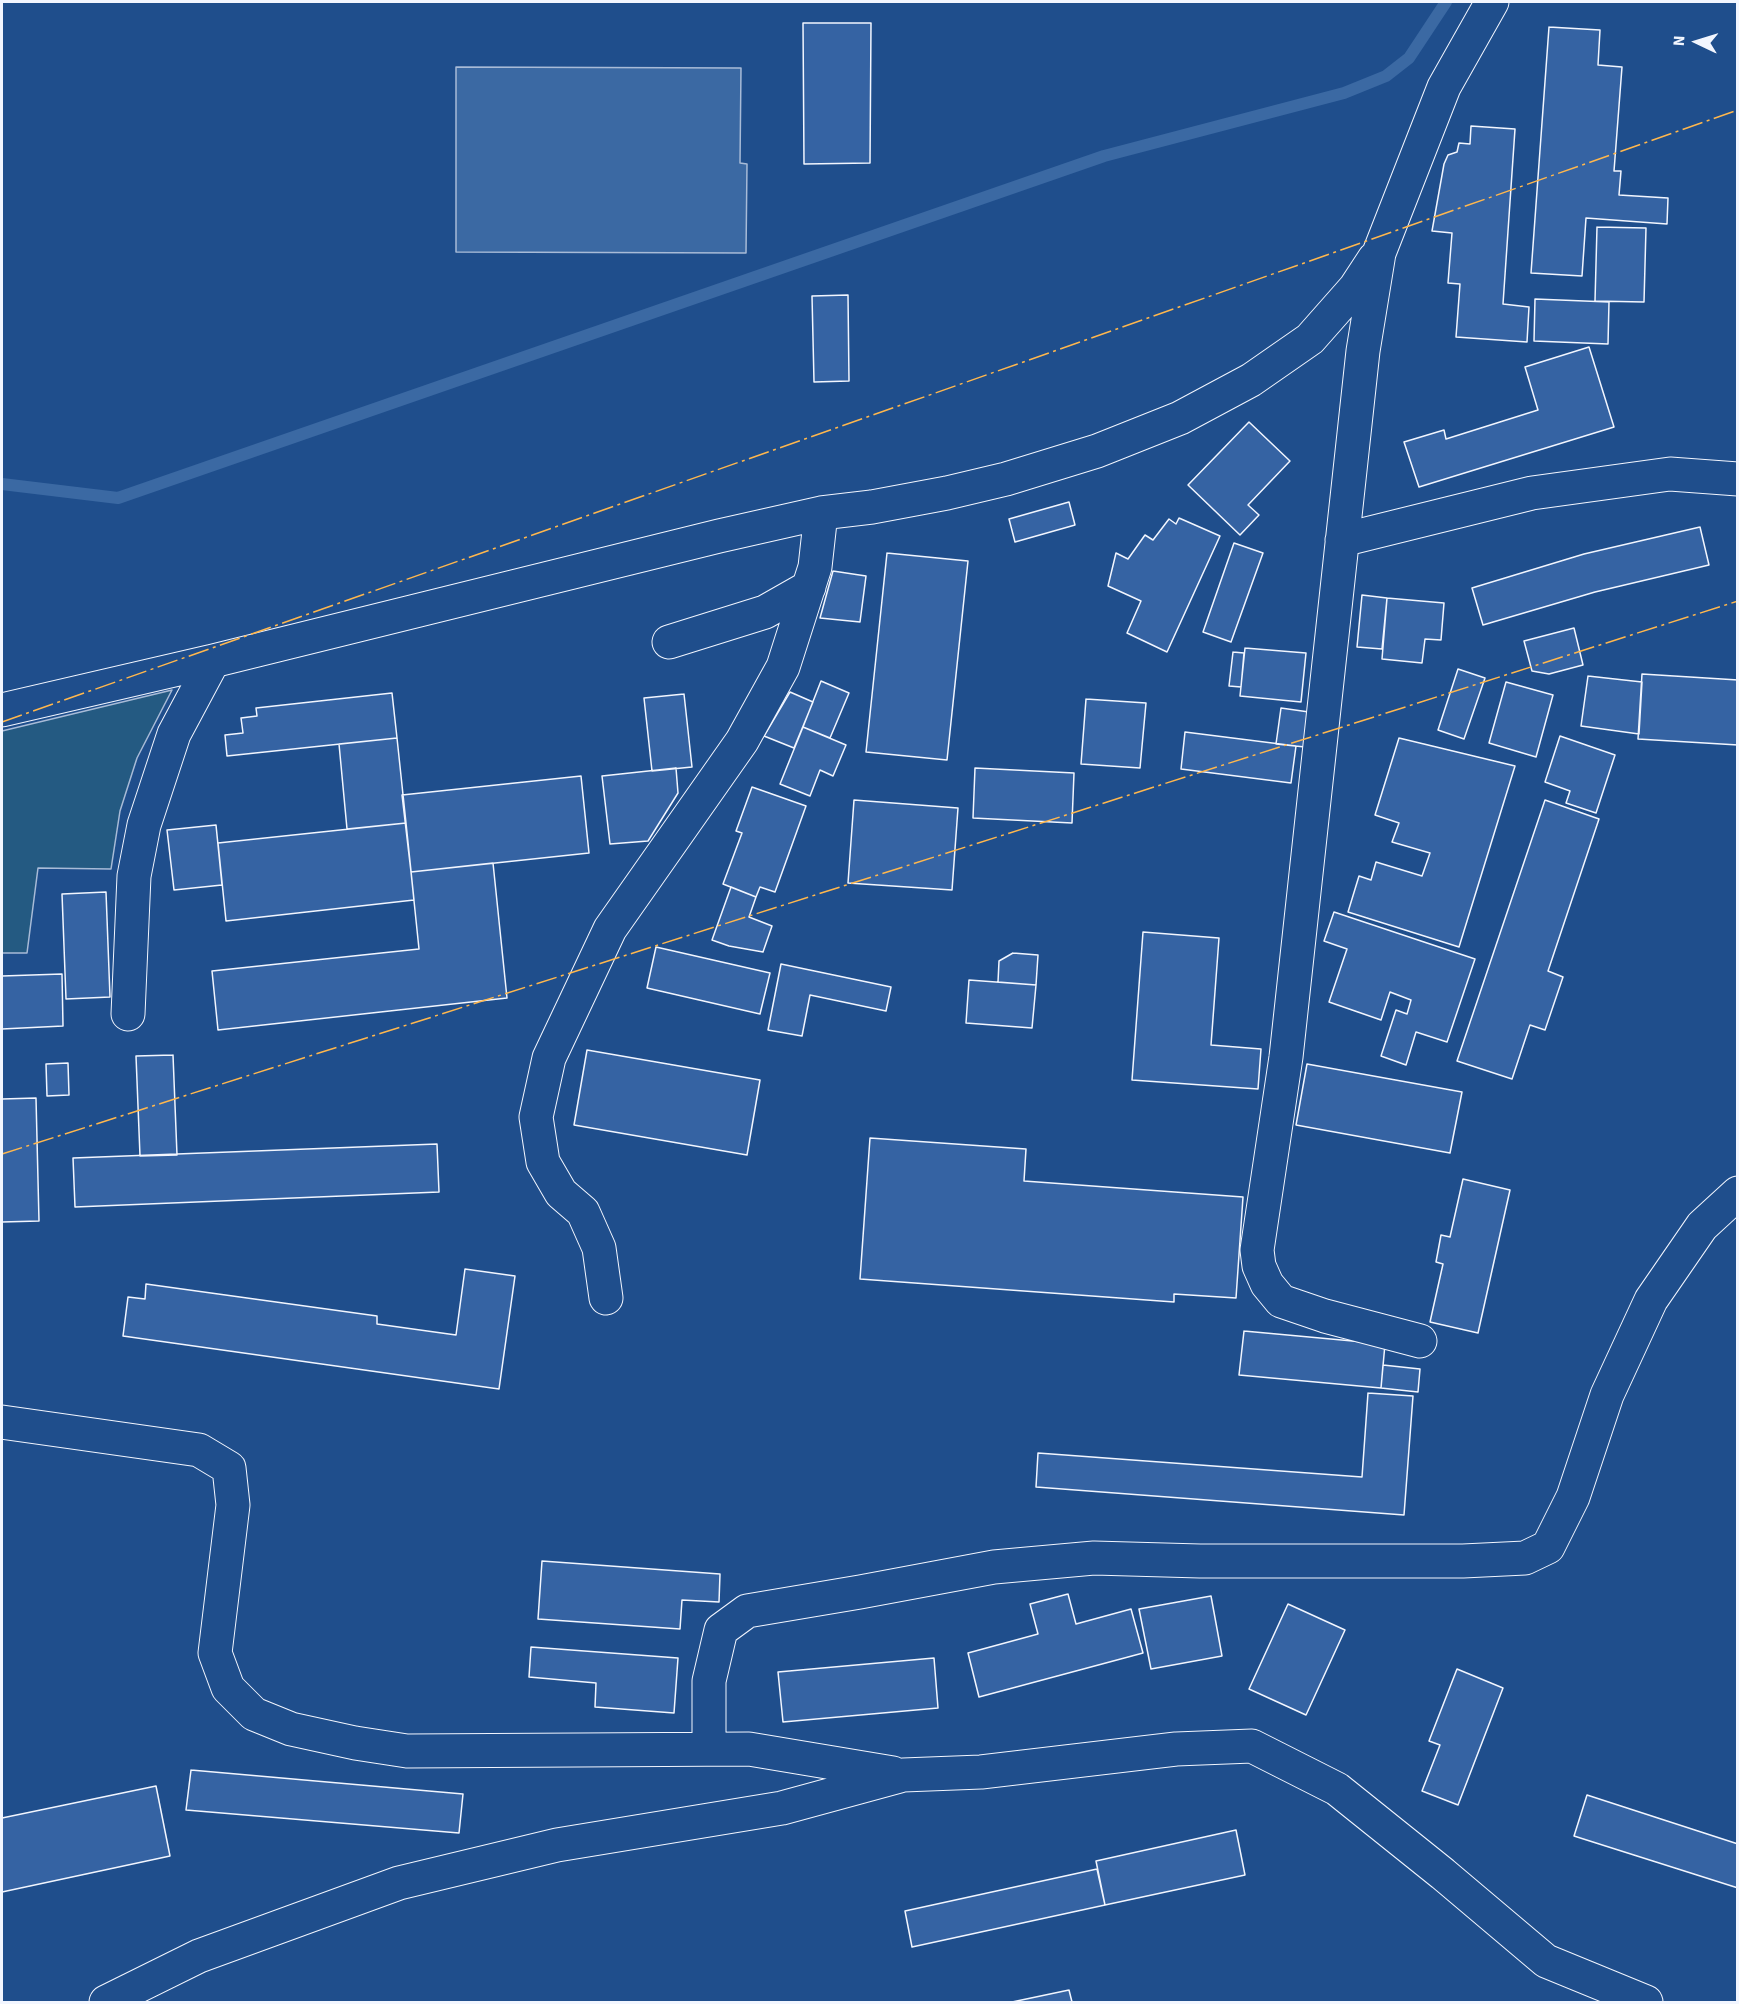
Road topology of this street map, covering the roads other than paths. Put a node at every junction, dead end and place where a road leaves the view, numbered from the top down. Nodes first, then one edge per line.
1 (1492, 2) edge
2 (1378, 253) junction
3 (1737, 479) edge
4 (821, 513) junction
5 (1342, 540) junction
6 (809, 587) junction
7 (669, 642) dead end
8 (213, 661) junction
9 (2, 710) edge
10 (128, 1014) dead end
11 (1737, 1193) edge
12 (606, 1298) dead end
13 (1420, 1341) dead end
14 (2, 1422) edge
15 (709, 1749) junction
16 (903, 1775) junction
17 (106, 2002) edge
18 (1646, 2002) edge

1 - 2 street
2 - 4 street
2 - 5 street
3 - 5 street
4 - 6 street
4 - 8 street
5 - 13 street
6 - 7 street
6 - 12 street
8 - 9 street
8 - 10 street
11 - 15 street
14 - 15 street
15 - 16 street
16 - 17 street
16 - 18 street

